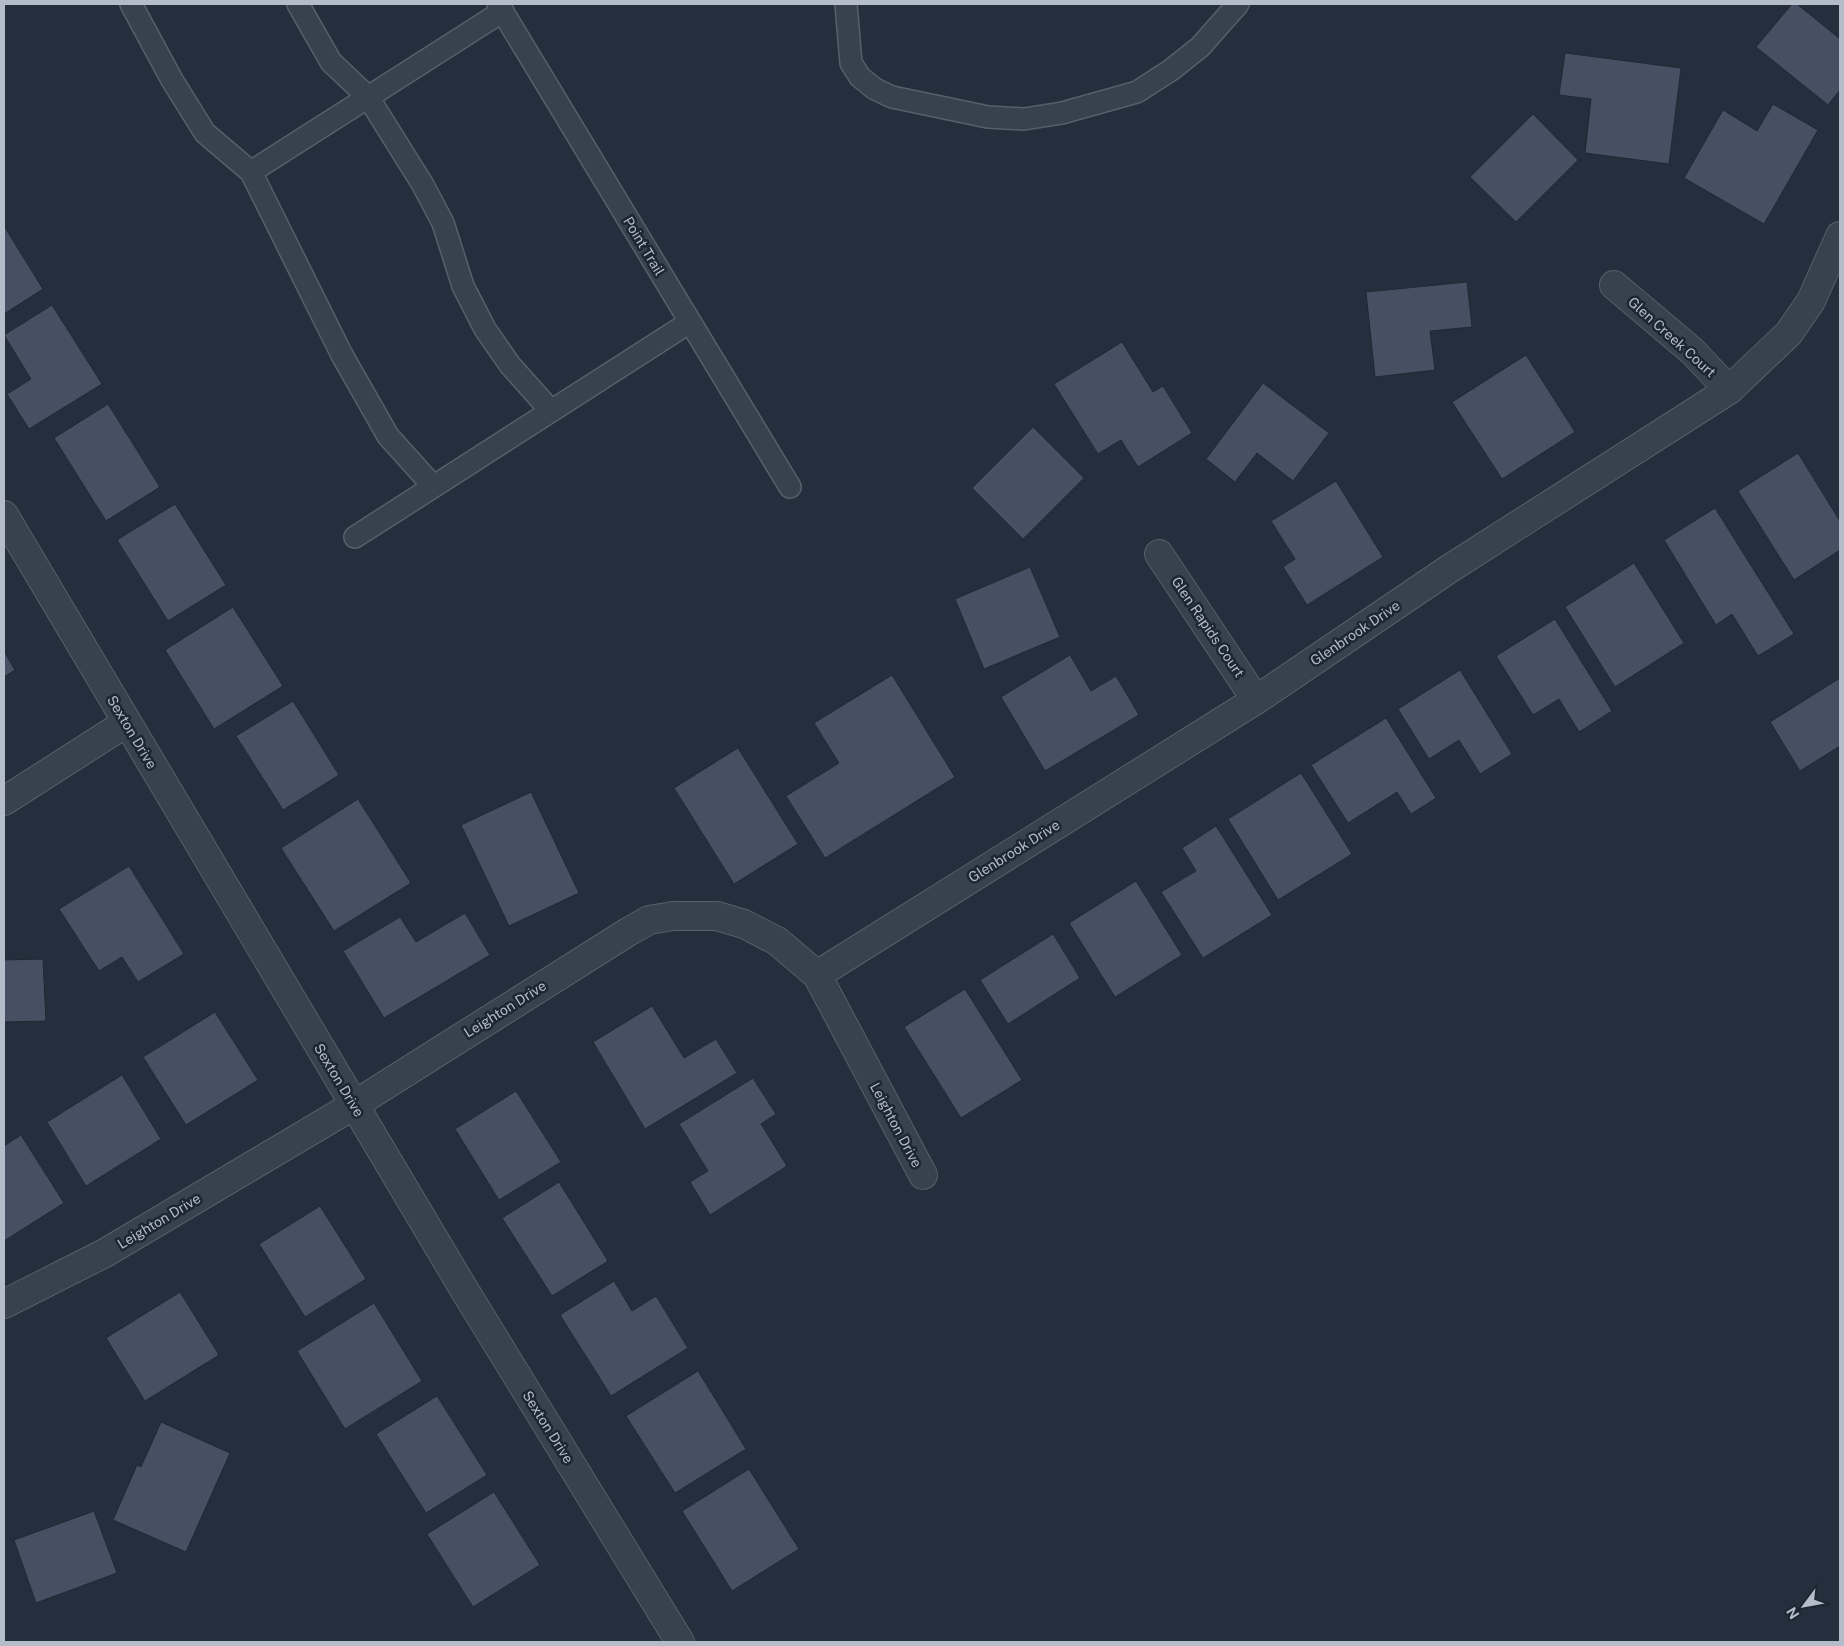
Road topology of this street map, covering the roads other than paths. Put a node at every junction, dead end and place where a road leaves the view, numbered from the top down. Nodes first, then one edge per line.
1 (131, 4) edge
2 (298, 4) edge
3 (846, 4) edge
4 (1238, 4) edge
5 (501, 7) edge
6 (368, 97) junction
7 (251, 172) junction
8 (1840, 236) edge
9 (1614, 285) dead end
10 (690, 322) junction
11 (1729, 390) junction
12 (551, 412) junction
13 (433, 486) junction
14 (790, 487) dead end
15 (4, 515) edge
16 (355, 537) dead end
17 (1159, 554) dead end
18 (1256, 700) junction
19 (126, 724) junction
20 (4, 801) edge
21 (817, 975) junction
22 (354, 1105) junction
23 (923, 1175) dead end
24 (4, 1304) edge
25 (680, 1642) edge

1 - 7 lane
2 - 6 lane
3 - 4 lane
5 - 6 lane
5 - 10 lane, Point Trail
6 - 7 lane
6 - 12 lane
7 - 13 lane
8 - 11 street, Glenbrook Drive
9 - 11 street, Glen Creek Court
10 - 12 lane
10 - 14 lane, Point Trail
11 - 18 street, Glenbrook Drive
12 - 13 lane
13 - 16 lane
15 - 19 street, Sexton Drive
17 - 18 street, Glen Rapids Court
18 - 21 street, Glenbrook Drive
19 - 20 street
19 - 22 street, Sexton Drive
21 - 22 street, Leighton Drive
21 - 23 street, Leighton Drive
22 - 24 street, Leighton Drive
22 - 25 street, Sexton Drive

